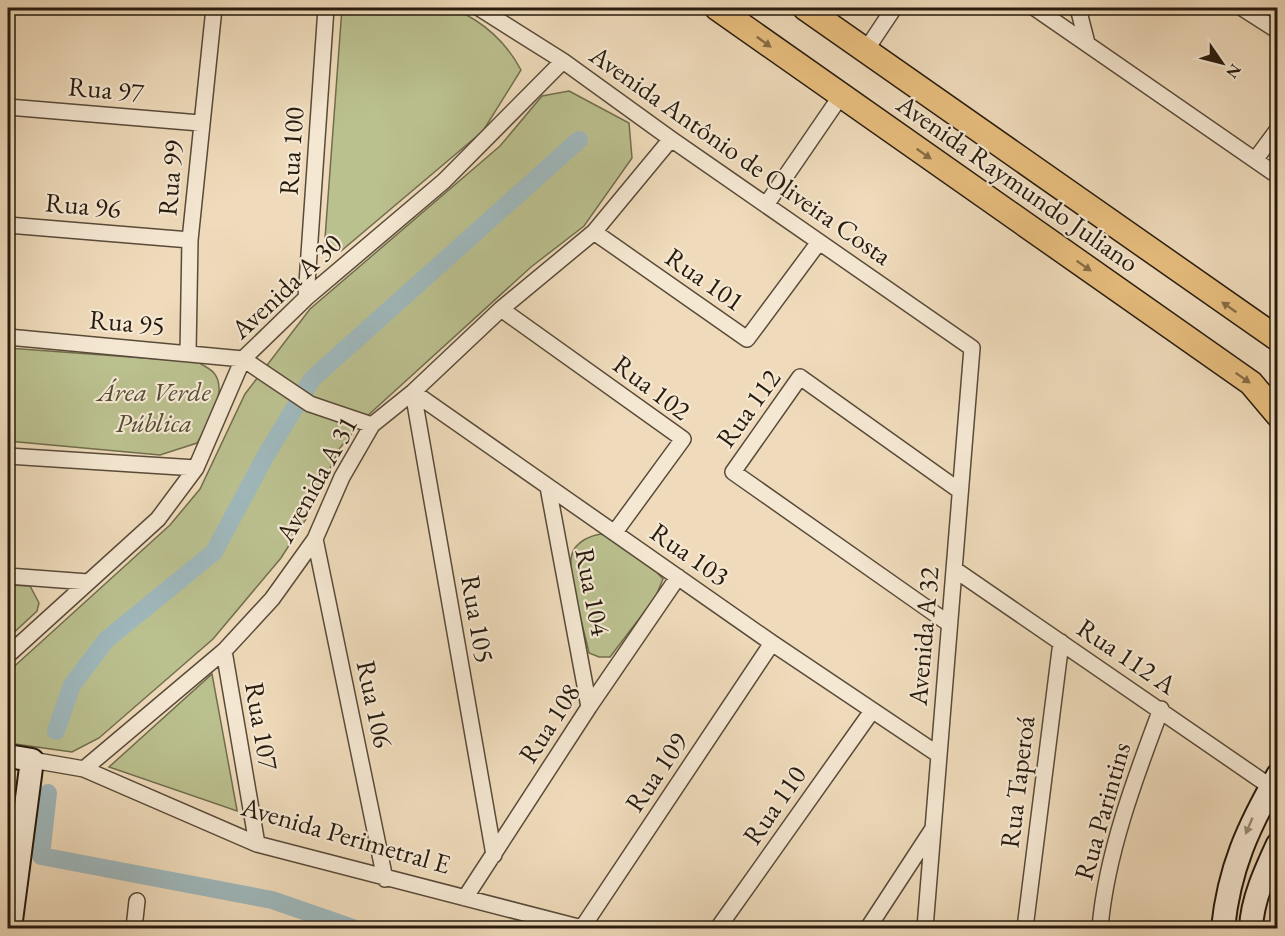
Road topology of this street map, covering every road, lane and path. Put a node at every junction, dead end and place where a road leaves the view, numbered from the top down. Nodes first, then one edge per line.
1 (214, 8) edge
2 (326, 8) edge
3 (479, 8) edge
4 (717, 8) edge
5 (805, 8) edge
6 (894, 8) edge
7 (1035, 8) edge
8 (1078, 8) edge
9 (1242, 8) edge
10 (1278, 31) edge
11 (1087, 43) junction
12 (866, 50) junction
13 (563, 61) junction
14 (840, 97) junction
15 (8, 107) edge
16 (200, 123) junction
17 (1278, 129) edge
18 (671, 139) junction
19 (1255, 160) junction
20 (1278, 176) edge
21 (766, 205) junction
22 (8, 225) edge
23 (594, 232) junction
24 (190, 240) junction
25 (819, 242) junction
26 (306, 298) junction
27 (501, 309) junction
28 (8, 337) edge
29 (1278, 339) edge
30 (972, 348) joint
31 (188, 353) junction
32 (243, 359) junction
33 (413, 392) junction
34 (1278, 415) edge
35 (372, 425) junction
36 (8, 456) edge
37 (196, 468) junction
38 (548, 487) junction
39 (960, 491) junction
40 (615, 532) junction
41 (315, 540) junction
42 (954, 569) junction
43 (8, 576) edge
44 (678, 577) junction
45 (88, 582) junction
46 (948, 623) junction
47 (1061, 642) junction
48 (772, 643) junction
49 (224, 651) junction
50 (8, 655) edge
51 (589, 707) junction
52 (1161, 709) junction
53 (872, 711) junction
54 (8, 756) edge
55 (939, 756) junction
56 (32, 760) junction
57 (84, 769) junction
58 (1274, 781) edge
59 (8, 802) edge
60 (934, 827) junction
61 (21, 834) junction
62 (257, 844) junction
63 (1278, 844) edge
64 (494, 855) junction
65 (12, 873) edge
66 (385, 879) junction
67 (465, 898) junction
68 (137, 901) dead end
69 (10, 928) edge
70 (134, 928) edge
71 (582, 928) edge
72 (718, 928) edge
73 (868, 928) edge
74 (925, 928) edge
75 (1025, 928) edge
76 (1100, 928) edge
77 (1223, 928) edge
78 (1251, 928) edge

1 - 16 street, Rua 99
2 - 26 street, Rua 100
3 - 13 street, Avenida Antônio de Oliveira Costa
4 -> 14 main road, Avenida Raymundo Juliano
5 - 12 main road, Avenida Raymundo Juliano
6 - 12 street
7 - 11 street
8 - 11 street
9 - 10 street
11 - 19 street
29 -> 12 main road, Avenida Raymundo Juliano
13 - 18 street, Avenida Antônio de Oliveira Costa
13 - 26 street, Avenida A 30
14 - 21 street
14 -> 34 main road, Avenida Raymundo Juliano
15 - 16 street, Rua 97
16 - 24 street, Rua 99
17 - 19 street
18 - 21 street, Avenida Antônio de Oliveira Costa
18 - 23 street, Avenida A 31
19 - 20 street
21 - 25 street, Avenida Antônio de Oliveira Costa
22 - 24 street, Rua 96
23 - 25 street, Rua 101
23 - 27 street, Avenida A 31
24 - 31 street, Rua 99
25 - 30 street, Avenida Antônio de Oliveira Costa
26 - 32 street, Avenida A 30
27 - 33 street, Avenida A 31
27 - 40 street, Rua 102
28 - 31 street, Rua 95
30 - 39 street, Avenida A 32
31 - 32 street, Rua 95
32 - 35 street
32 - 37 street, Avenida A 30
33 - 35 street, Avenida A 31
33 - 38 street, Rua 103
33 - 64 street, Rua 105
35 - 41 street, Avenida A 31
36 - 37 street
37 - 45 street, Avenida A 30
38 - 40 street, Rua 103
38 - 51 street, Rua 104
39 - 42 street, Avenida A 32
39 - 46 street, Rua 112
40 - 44 street, Rua 103
41 - 49 street, Avenida A 31
41 - 66 street, Rua 106
42 - 46 street, Avenida A 32
42 - 47 street, Rua 112 A
43 - 45 street
44 - 48 street, Rua 103
44 - 51 street, Rua 108
45 - 50 street, Avenida A 30
46 - 55 street, Avenida A 32
47 - 52 street, Rua 112 A
47 - 75 street, Rua Taperoá
48 - 53 street, Rua 103
48 - 71 street, Rua 109
49 - 57 street, Avenida A 31
49 - 62 street, Rua 107
51 - 64 street, Rua 108
52 - 58 street, Rua 112 A
52 - 76 street, Rua Parintins
53 - 55 street, Rua 103
53 - 72 street, Rua 110
54 - 56 street, Avenida Perimetral E
55 - 60 street, Avenida A 32
56 - 57 street, Avenida Perimetral E
56 - 61 street
57 - 62 street, Avenida Perimetral E
58 -> 77 street
59 - 61 street
60 - 73 street
60 - 74 street, Avenida A 32
61 - 65 street
62 - 66 street, Avenida Perimetral E
63 - 78 street
64 - 67 street, Rua 108
65 - 69 street
66 - 67 street, Avenida Perimetral E
67 - 71 street, Avenida Perimetral E
68 - 70 street

